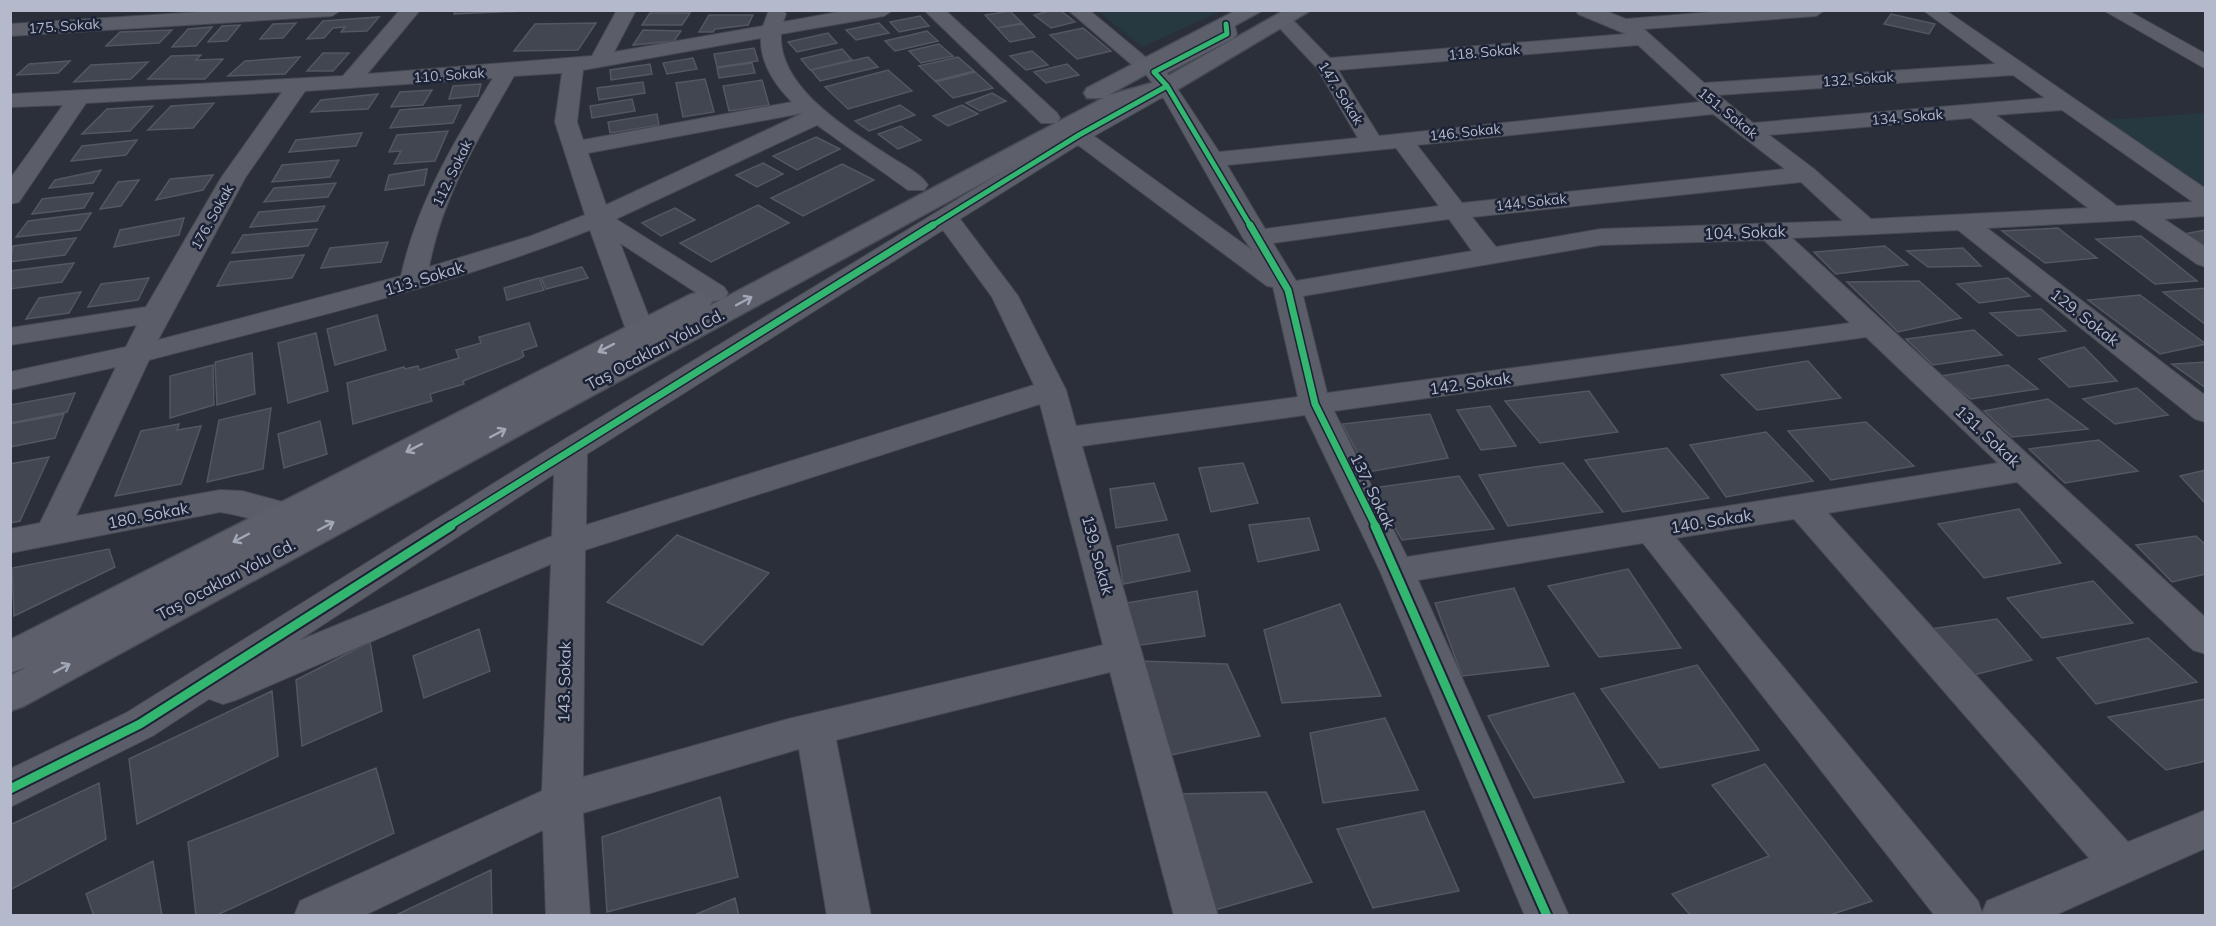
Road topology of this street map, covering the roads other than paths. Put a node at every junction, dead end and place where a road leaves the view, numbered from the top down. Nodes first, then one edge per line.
1 (93, 10) edge
2 (332, 10) edge
3 (411, 10) edge
4 (627, 10) edge
5 (778, 10) edge
6 (884, 10) edge
7 (933, 10) edge
8 (1077, 10) edge
9 (1253, 10) edge
10 (1932, 10) edge
11 (2112, 10) edge
12 (1589, 11) edge
13 (1804, 11) edge
14 (253, 13) edge
15 (1292, 16) edge
16 (1226, 24) junction
17 (1624, 25) junction
18 (74, 26) junction
19 (770, 33) junction
20 (14, 38) edge
21 (1643, 39) junction
22 (2196, 51) edge
23 (599, 62) junction
24 (2205, 63) edge
25 (1325, 65) junction
26 (573, 66) junction
27 (1145, 66) junction
28 (2016, 69) junction
29 (507, 70) junction
30 (350, 81) junction
31 (298, 85) junction
32 (1167, 86) junction
33 (1700, 90) junction
34 (79, 97) junction
35 (10, 100) edge
36 (2065, 103) junction
37 (1718, 107) junction
38 (813, 111) junction
39 (1976, 111) junction
40 (1049, 118) junction
41 (1749, 130) junction
42 (1079, 135) junction
43 (1401, 139) junction
44 (1371, 141) junction
45 (575, 148) junction
46 (1212, 160) junction
47 (1806, 174) junction
48 (916, 185) junction
49 (10, 197) edge
50 (2205, 200) edge
51 (2205, 209) edge
52 (1455, 211) junction
53 (2140, 213) junction
54 (2113, 215) junction
55 (598, 218) junction
56 (947, 219) junction
57 (1965, 222) junction
58 (1865, 227) junction
59 (1770, 231) junction
60 (1256, 238) junction
61 (1489, 256) junction
62 (2205, 259) edge
63 (413, 282) junction
64 (1288, 290) junction
65 (715, 293) junction
66 (156, 314) junction
67 (1873, 328) junction
68 (640, 330) junction
69 (10, 337) edge
70 (136, 354) junction
71 (10, 381) edge
72 (1051, 390) junction
73 (1315, 404) junction
74 (2205, 412) edge
75 (1066, 438) junction
76 (571, 449) junction
77 (2024, 470) junction
78 (1802, 506) junction
79 (286, 514) junction
80 (1651, 530) junction
81 (52, 533) junction
82 (10, 541) edge
83 (567, 543) junction
84 (1397, 571) junction
85 (2191, 611) edge
86 (2205, 640) edge
87 (1125, 654) junction
88 (10, 658) edge
89 (10, 695) edge
90 (140, 724) junction
91 (815, 729) junction
92 (10, 789) edge
93 (562, 801) junction
94 (2205, 828) edge
95 (2122, 865) junction
96 (316, 915) edge
97 (568, 915) edge
98 (849, 915) edge
99 (1196, 915) edge
100 (1547, 915) edge
101 (1962, 915) edge
102 (2003, 915) edge

1 - 18 street
2 - 14 street, 175. Sokak
3 - 30 street
4 - 23 street
5 - 19 street
6 - 19 street, 110. Sokak
7 - 40 street
8 - 27 street
9 - 16 main road, Taş Ocakları Yolu Cd.
10 - 28 street
11 - 22 street
12 - 17 street, 151. Sokak
13 - 17 street
14 - 18 street, 175. Sokak
15 - 25 street, 147. Sokak
15 - 32 main road, Taş Ocakları Yolu Cd.
16 - 27 main road, Taş Ocakları Yolu Cd.
16 - 32 street
17 - 21 street, 151. Sokak
18 - 20 street, 175. Sokak
19 - 23 street, 110. Sokak
19 - 38 street
21 - 25 street, 118. Sokak
21 - 33 street, 151. Sokak
22 - 24 street
23 - 26 street, 110. Sokak
25 - 44 street, 147. Sokak
26 - 29 street, 110. Sokak
26 - 45 street
27 - 40 main road, Taş Ocakları Yolu Cd.
28 - 33 street, 132. Sokak
28 - 36 street
29 - 30 street, 110. Sokak
29 - 63 street, 112. Sokak
30 - 31 street, 110. Sokak
31 - 34 street, 110. Sokak
31 - 66 street, 176. Sokak
32 - 42 street
32 - 46 street, 137. Sokak
89 -> 32 main road, Taş Ocakları Yolu Cd.
33 - 37 street, 151. Sokak
34 - 35 street, 110. Sokak
34 - 49 street
36 - 39 street, 134. Sokak
36 - 50 street
37 - 41 street, 151. Sokak
37 - 43 street, 146. Sokak
38 - 45 street
38 - 48 street
38 - 55 street, 113. Sokak
39 - 41 street, 134. Sokak
39 - 54 street
40 - 48 main road, Taş Ocakları Yolu Cd.
41 - 47 street, 151. Sokak
42 - 56 street
42 - 64 street
43 - 44 street, 146. Sokak
43 - 52 street
44 - 46 street, 146. Sokak
45 - 55 street
46 - 60 street, 137. Sokak
47 - 52 street, 144. Sokak
47 - 58 street, 151. Sokak
48 - 65 main road, Taş Ocakları Yolu Cd.
51 - 53 street, 104. Sokak
52 - 60 street, 144. Sokak
52 - 61 street
53 - 54 street, 104. Sokak
53 - 62 street
54 - 57 street, 104. Sokak
55 - 63 street, 113. Sokak
55 - 65 street
55 - 68 street
56 - 72 street, 139. Sokak
56 - 76 street
57 - 58 street, 104. Sokak
57 - 74 street, 129. Sokak
58 - 59 street, 104. Sokak
59 - 61 street, 104. Sokak
59 - 67 street, 131. Sokak
60 - 64 street, 137. Sokak
61 - 64 street, 104. Sokak
63 - 70 street, 113. Sokak
64 - 73 street, 137. Sokak
65 - 68 main road, Taş Ocakları Yolu Cd.
66 - 69 street
66 - 70 street, 176. Sokak
67 - 73 street, 142. Sokak
67 - 77 street, 131. Sokak
68 -> 79 main road, Taş Ocakları Yolu Cd.
70 - 71 street, 113. Sokak
70 - 81 street, 176. Sokak
72 - 75 street, 139. Sokak
72 - 83 street
73 - 75 street, 142. Sokak
73 - 84 street, 137. Sokak
75 - 87 street, 139. Sokak
76 - 83 street, 143. Sokak
76 - 90 street
77 - 78 street, 140. Sokak
77 - 85 street, 131. Sokak
78 - 80 street, 140. Sokak
78 - 95 street
79 - 81 street, 180. Sokak
79 -> 88 main road, Taş Ocakları Yolu Cd.
80 - 84 street, 140. Sokak
80 - 101 street
81 - 82 street, 180. Sokak
83 - 90 street
83 - 93 street, 143. Sokak
84 - 100 street, 137. Sokak
85 - 86 street, 131. Sokak
87 - 91 street
87 - 99 street, 139. Sokak
90 - 92 street
91 - 93 street
91 - 98 street
93 - 96 street
93 - 97 street, 143. Sokak
94 - 95 street
95 - 102 street

